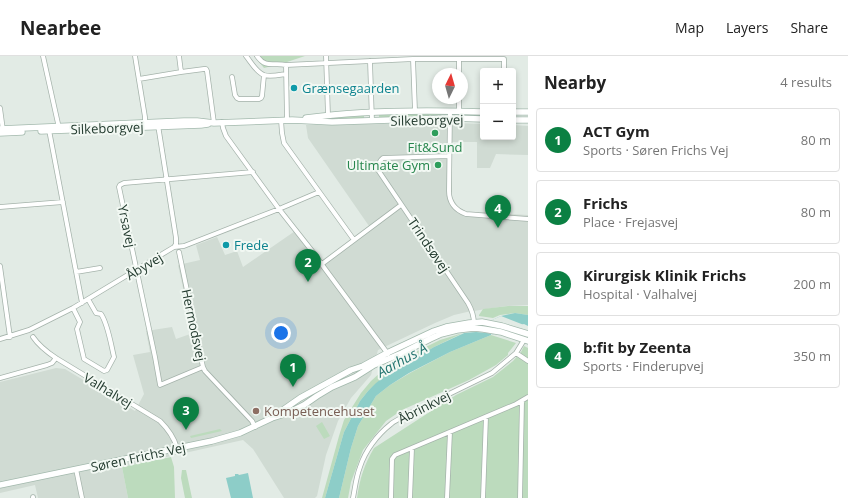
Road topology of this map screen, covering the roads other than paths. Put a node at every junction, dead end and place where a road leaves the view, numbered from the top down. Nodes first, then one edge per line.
1 (43, 56) edge
2 (135, 56) edge
3 (179, 56) edge
4 (246, 56) edge
5 (257, 56) edge
6 (326, 56) edge
7 (453, 57) edge
8 (459, 58) junction
9 (413, 59) junction
10 (370, 61) junction
11 (326, 62) junction
12 (286, 65) junction
13 (459, 68) edge
14 (504, 68) edge
15 (181, 72) junction
16 (286, 74) junction
17 (264, 75) junction
18 (232, 77) dead end
19 (139, 79) junction
20 (459, 104) edge
21 (0, 108) edge
22 (415, 111) junction
23 (450, 111) junction
24 (459, 111) junction
25 (480, 112) edge
26 (516, 112) edge
27 (528, 112) edge
28 (372, 113) junction
29 (328, 115) junction
30 (450, 118) junction
31 (480, 119) edge
32 (287, 120) junction
33 (516, 120) edge
34 (528, 120) edge
35 (372, 121) junction
36 (222, 122) junction
37 (214, 123) junction
38 (158, 124) junction
39 (145, 125) junction
40 (59, 128) junction
41 (50, 130) junction
42 (2, 131) edge
43 (449, 156) junction
44 (253, 172) junction
45 (167, 180) junction
46 (319, 192) junction
47 (63, 202) junction
48 (401, 205) junction
49 (0, 208) edge
50 (279, 209) junction
51 (528, 219) edge
52 (354, 240) junction
53 (174, 247) junction
54 (179, 252) dead end
55 (322, 264) junction
56 (0, 266) edge
57 (100, 268) dead end
58 (136, 270) junction
59 (76, 272) junction
60 (88, 299) junction
61 (82, 303) junction
62 (73, 308) junction
63 (474, 325) junction
64 (528, 334) edge
65 (10, 337) junction
66 (33, 337) dead end
67 (0, 339) edge
68 (526, 340) edge
69 (516, 353) junction
70 (388, 355) junction
71 (56, 358) junction
72 (528, 361) edge
73 (203, 367) junction
74 (0, 378) edge
75 (528, 397) edge
76 (522, 401) junction
77 (486, 417) junction
78 (255, 427) junction
79 (450, 432) junction
80 (177, 448) junction
81 (412, 448) junction
82 (76, 469) junction
83 (0, 485) edge
84 (82, 498) edge
85 (353, 498) edge
86 (391, 498) edge
87 (410, 498) edge
88 (447, 498) edge
89 (483, 498) edge
90 (520, 498) edge

1 - 40 street
2 - 19 street
3 - 15 street
4 - 17 street
5 - 12 street
6 - 11 street
7 - 8 street
7 - 9 street
8 - 13 street
8 - 14 street
9 - 10 street
9 - 22 street, Silkeborgvej
10 - 11 street
10 - 28 street, Silkeborgvej
11 - 12 street
11 - 29 street
12 - 16 street
15 - 19 street
15 - 37 street
16 - 17 street
16 - 32 street
17 - 18 street
19 - 39 street
20 - 24 street, Silkeborgvej
21 - 42 street
22 - 23 street, Silkeborgvej
22 - 28 street, Silkeborgvej
23 - 24 street, Silkeborgvej
23 - 30 street
24 - 25 street, Silkeborgvej
26 - 27 street
28 - 29 street, Silkeborgvej
28 - 35 street, Silkeborgvej
29 - 32 street, Silkeborgvej
30 - 31 street, Silkeborgvej
30 - 35 street, Silkeborgvej
30 - 43 street
32 - 35 street, Silkeborgvej
32 - 36 street, Silkeborgvej
32 - 46 street
33 - 34 street
36 - 37 street, Silkeborgvej
36 - 44 street
37 - 38 street, Silkeborgvej
38 - 39 street, Silkeborgvej
38 - 45 street, Åbyvej
39 - 40 street, Silkeborgvej
40 - 41 street, Silkeborgvej
40 - 42 street, Silkeborgvej
41 - 42 street, Silkeborgvej
41 - 47 street
43 - 48 street, Trindsøvej
43 - 51 street
44 - 45 street
44 - 50 street
45 - 53 street, Åbyvej
45 - 58 street, Yrsavej
46 - 50 street
46 - 52 street
47 - 49 street
47 - 59 street
48 - 52 street
48 - 63 street, Trindsøvej
50 - 53 street
50 - 55 street
52 - 55 street
53 - 58 street, Åbyvej
54 - 73 street, Hermodsvej
55 - 70 street
56 - 65 street
57 - 59 street
58 - 60 street, Åbyvej
58 - 73 street, Yrsavej
59 - 61 street
60 - 61 street, Åbyvej
60 - 62 street
61 - 62 street, Åbyvej
62 - 65 street, Åbyvej
63 - 64 street, Søren Frichs Vej
63 - 68 street, Søren Frichs Vej
63 - 70 street, Søren Frichs Vej
65 - 67 street, Åbyvej
66 - 71 street, Valhalvej
68 - 69 street, Åbrinkvej
69 - 72 street
69 - 85 street, Åbrinkvej
70 - 78 street, Søren Frichs Vej
71 - 74 street
71 - 80 street, Valhalvej
73 - 78 street, Hermodsvej
75 - 76 street
76 - 77 street
76 - 90 street
77 - 79 street
77 - 89 street
78 - 80 street, Søren Frichs Vej
79 - 81 street
79 - 88 street
80 - 82 street, Søren Frichs Vej
81 - 86 street
81 - 87 street
82 - 83 street, Søren Frichs Vej
82 - 84 street

